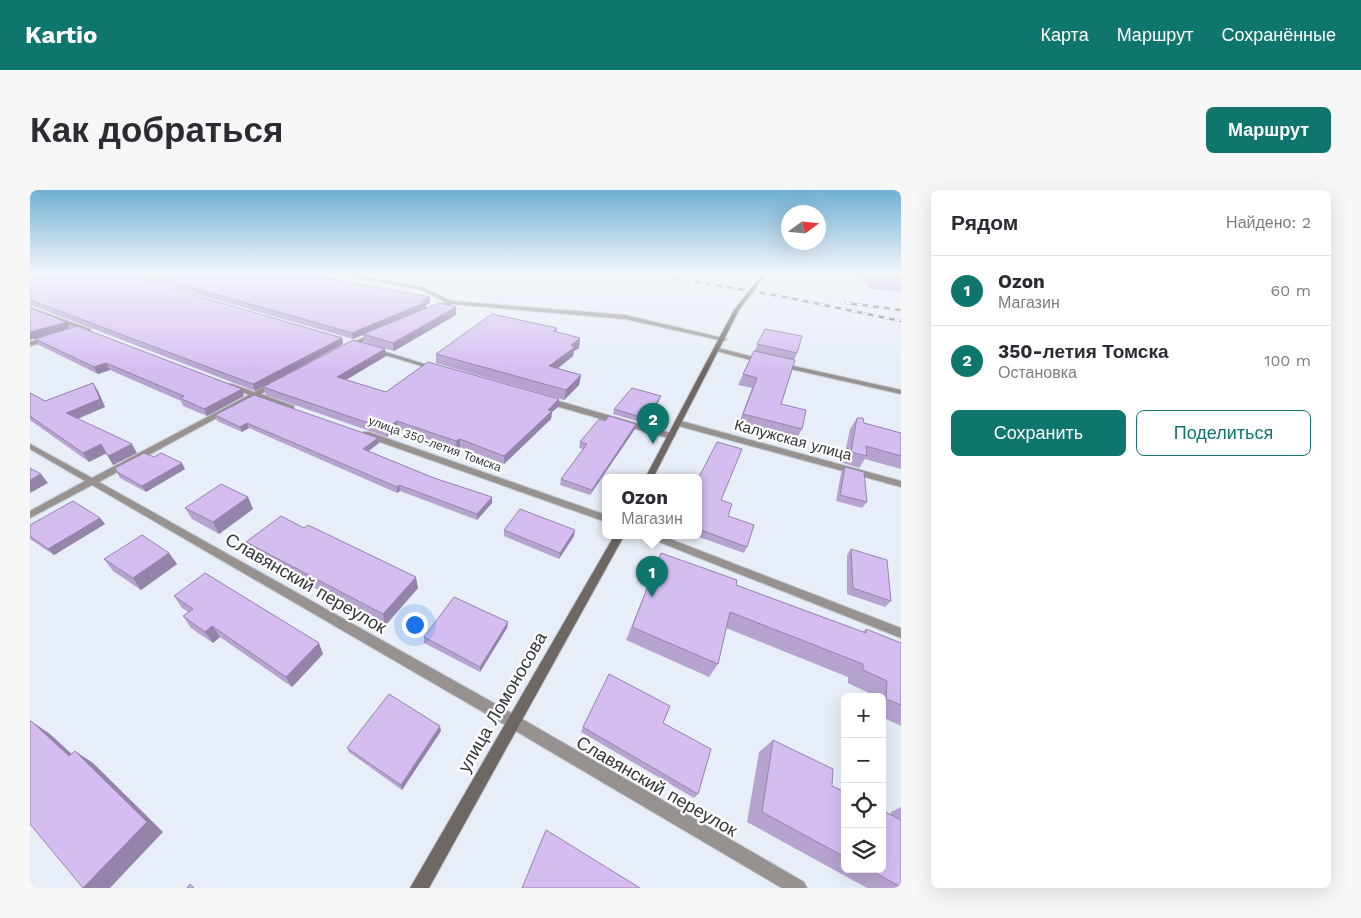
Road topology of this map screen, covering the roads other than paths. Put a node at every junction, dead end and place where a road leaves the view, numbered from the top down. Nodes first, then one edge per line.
1 (441, 306) edge
2 (492, 306) edge
3 (740, 306) edge
4 (30, 309) edge
5 (423, 313) edge
6 (83, 328) junction
7 (387, 329) edge
8 (74, 331) edge
9 (91, 332) edge
10 (56, 336) edge
11 (724, 339) junction
12 (30, 344) edge
13 (352, 344) junction
14 (343, 345) edge
15 (361, 347) edge
16 (370, 349) edge
17 (718, 350) junction
18 (445, 371) edge
19 (218, 380) edge
20 (281, 381) edge
21 (901, 392) edge
22 (254, 394) junction
23 (539, 398) edge
24 (301, 411) edge
25 (678, 423) junction
26 (356, 431) edge
27 (671, 436) junction
28 (30, 446) edge
29 (652, 474) edge
30 (92, 482) junction
31 (901, 484) edge
32 (30, 515) edge
33 (602, 518) edge
34 (617, 539) edge
35 (661, 539) edge
36 (901, 633) edge
37 (512, 721) junction
38 (419, 888) edge
39 (798, 888) edge

1 - 5 street
2 - 11 street
3 - 11 street
4 - 6 street
6 - 8 street
6 - 9 street
7 - 13 street
10 - 12 street
11 - 17 street
13 - 14 street
13 - 15 street
16 - 18 street
17 - 21 street
17 - 25 street
19 - 22 street
20 - 22 street
22 - 24 street
22 - 30 street
23 - 27 street
25 - 27 street
25 - 31 street, Калужская улица
26 - 33 street, улица 350-летия Томска
27 - 29 street
28 - 30 street, Славянский переулок
30 - 32 street
30 - 37 street, Славянский переулок
34 - 37 street, улица Ломоносова
35 - 36 street
37 - 38 street, улица Ломоносова
37 - 39 street, Славянский переулок

